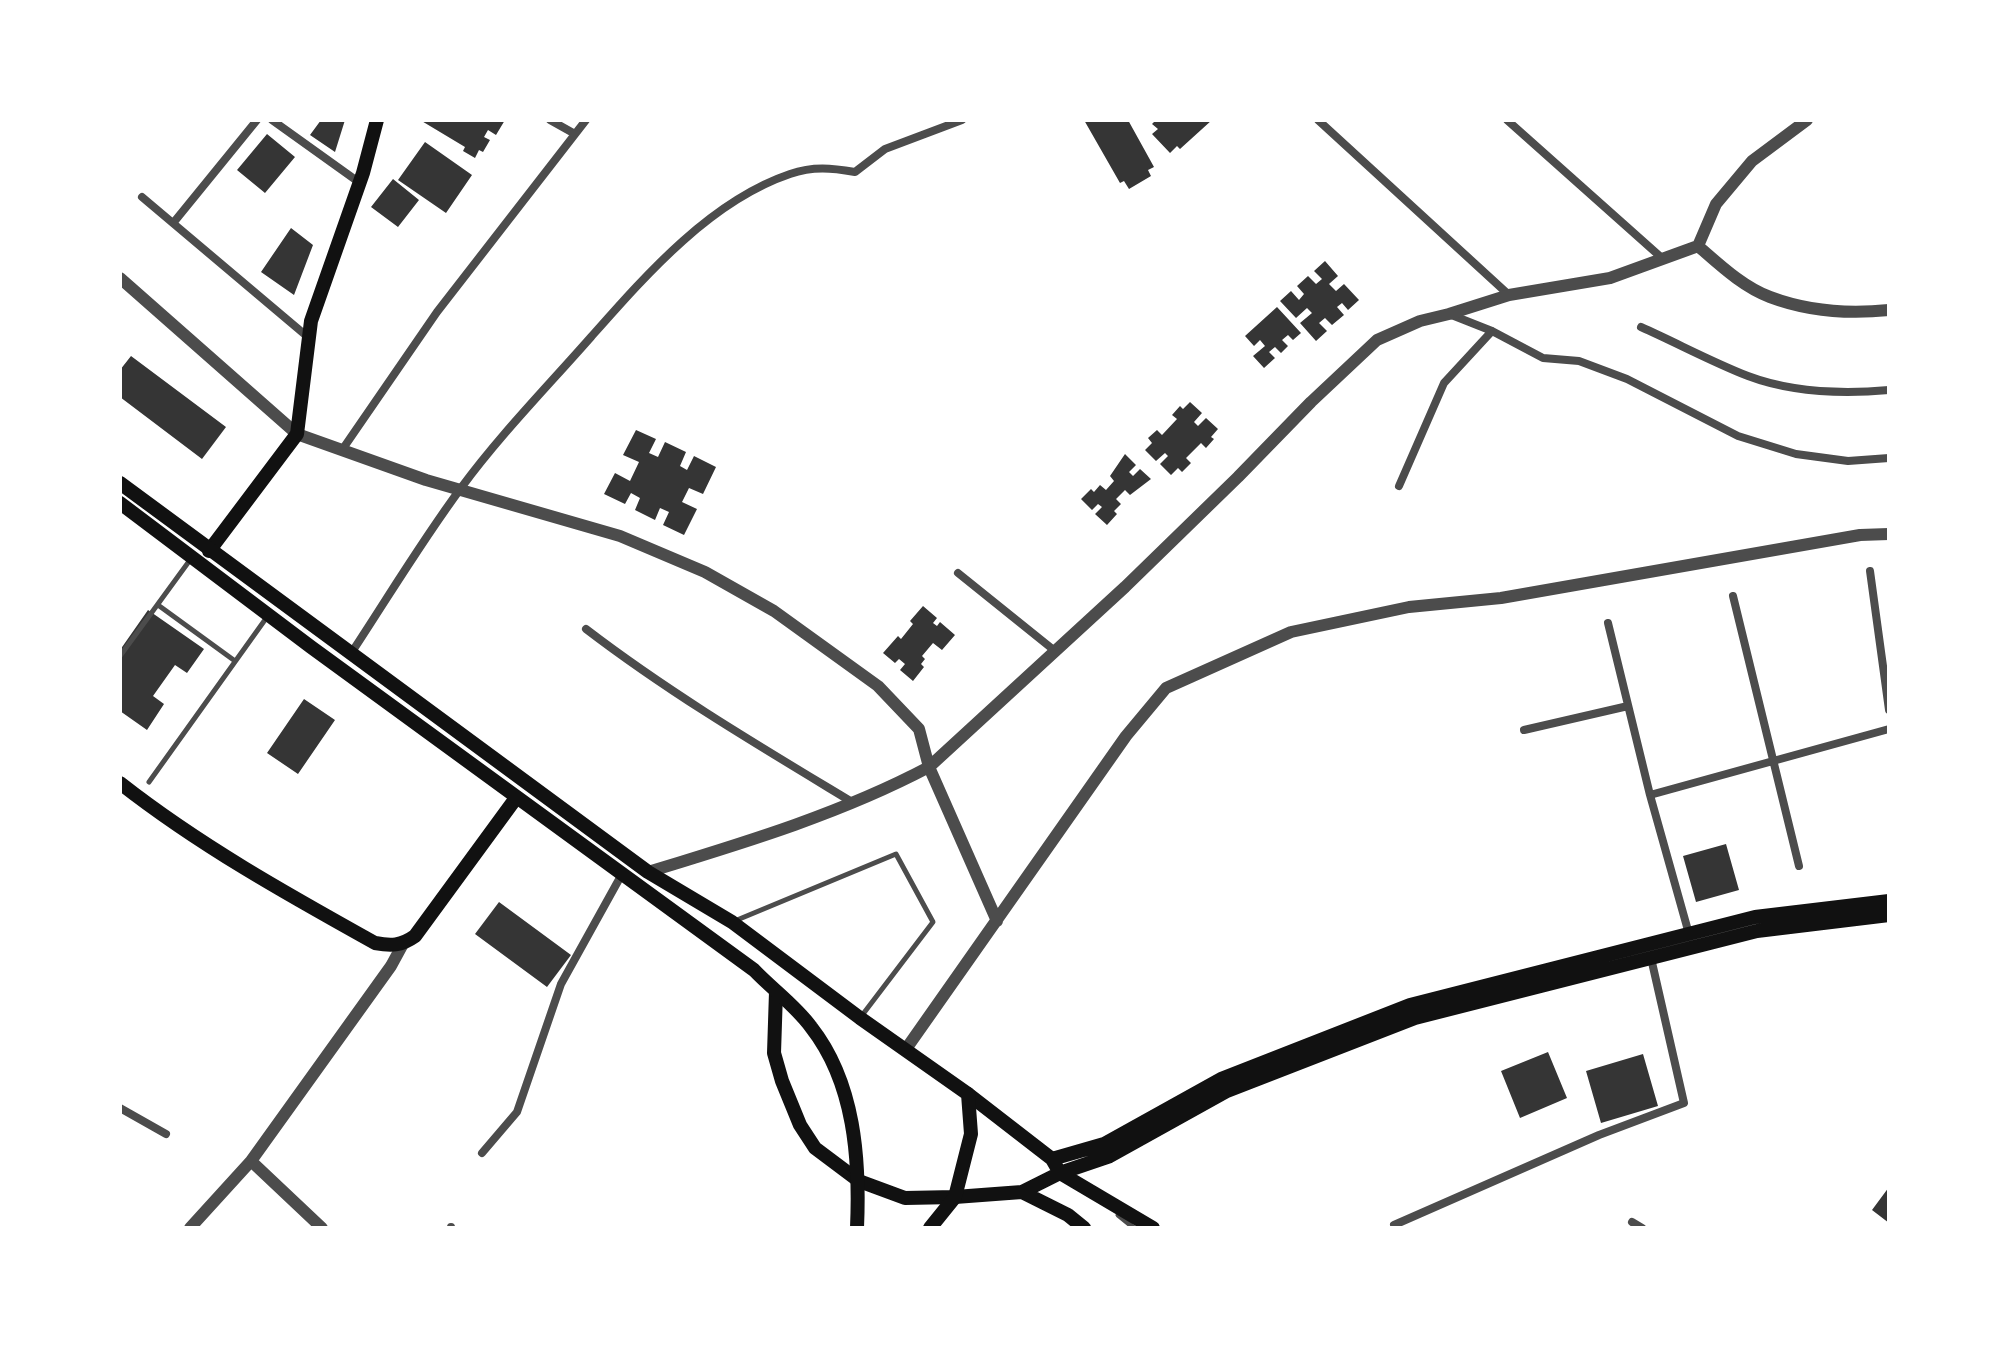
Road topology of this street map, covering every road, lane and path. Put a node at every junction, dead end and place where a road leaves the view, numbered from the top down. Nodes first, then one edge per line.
1 (257, 120) edge
2 (272, 120) edge
3 (377, 120) edge
4 (550, 120) edge
5 (586, 120) edge
6 (962, 120) edge
7 (1318, 120) edge
8 (1507, 120) edge
9 (1807, 120) edge
10 (575, 134) junction
11 (360, 183) junction
12 (142, 197) dead end
13 (174, 222) junction
14 (1698, 246) junction
15 (1663, 259) junction
16 (120, 278) edge
17 (1509, 295) junction
18 (1889, 310) edge
19 (1449, 314) junction
20 (1641, 327) dead end
21 (1492, 331) junction
22 (309, 338) junction
23 (1889, 390) edge
24 (297, 434) junction
25 (342, 450) junction
26 (1889, 458) edge
27 (120, 483) edge
28 (1399, 486) dead end
29 (460, 489) junction
30 (120, 503) edge
31 (1889, 534) edge
32 (209, 551) junction
33 (192, 557) junction
34 (1870, 571) dead end
35 (958, 573) dead end
36 (1733, 596) dead end
37 (158, 605) junction
38 (268, 615) junction
39 (1608, 623) dead end
40 (586, 629) dead end
41 (1055, 651) junction
42 (350, 655) junction
43 (120, 656) edge
44 (235, 661) junction
45 (1628, 706) junction
46 (1889, 710) edge
47 (1889, 729) edge
48 (1524, 730) dead end
49 (1774, 761) junction
50 (929, 767) junction
51 (149, 782) dead end
52 (120, 783) edge
53 (1650, 795) junction
54 (516, 798) junction
55 (852, 802) junction
56 (1799, 866) dead end
57 (648, 872) junction
58 (622, 874) junction
59 (1889, 901) edge
60 (1889, 915) edge
61 (997, 921) junction
62 (732, 922) junction
63 (1689, 934) junction
64 (403, 944) junction
65 (1651, 958) junction
66 (776, 992) junction
67 (860, 1018) junction
68 (906, 1049) junction
69 (968, 1094) junction
70 (120, 1108) edge
71 (166, 1134) dead end
72 (482, 1153) dead end
73 (1052, 1159) junction
74 (251, 1161) junction
75 (1060, 1173) junction
76 (859, 1181) junction
77 (1022, 1192) junction
78 (1096, 1196) junction
79 (955, 1197) junction
80 (1632, 1222) dead end
81 (1394, 1225) dead end
82 (190, 1228) edge
83 (322, 1228) edge
84 (857, 1228) edge
85 (930, 1228) edge
86 (1084, 1228) edge
87 (1134, 1228) edge
88 (1153, 1228) edge
89 (1642, 1228) edge

1 - 13 street
2 - 11 street
3 - 11 main road
4 - 10 street
5 - 10 street
6 - 29 street
7 - 17 street
8 - 15 street
9 - 14 street
10 - 25 street
11 - 22 main road
12 - 13 street
13 - 22 street
14 - 15 street
14 - 18 street
15 - 17 street
16 - 24 street
17 - 19 street
19 - 21 street
19 - 41 street
20 - 23 street
21 - 26 street
21 - 28 street
22 - 24 main road
24 - 25 street
24 - 32 main road
25 - 29 street
27 - 32 main road
29 - 42 street
29 - 50 street
30 - 33 main road
31 - 61 street
32 - 42 main road
33 - 37 lane
33 - 38 main road
34 - 46 street
35 - 41 street
36 - 49 street
37 - 43 lane
37 - 44 lane
38 - 44 lane
38 - 54 main road
39 - 45 street
40 - 55 street
41 - 50 street
42 - 57 main road
44 - 51 lane
45 - 48 street
45 - 53 street
47 - 49 street
49 - 53 street
49 - 56 street
50 - 55 street
50 - 61 street
52 - 64 main road
53 - 63 street
54 - 58 main road
54 - 64 main road
55 - 57 street
57 - 62 main road
58 - 66 main road
58 - 72 street
59 - 63 main road
60 - 65 main road
61 - 68 street
62 - 67 main road
62 - 67 lane
63 - 73 main road
64 - 74 street
65 - 75 main road
65 - 81 street
66 - 76 main road
66 - 76 main road
67 - 68 main road
68 - 69 main road
69 - 73 main road
69 - 79 main road
70 - 71 street
73 - 75 main road
74 - 82 street
74 - 83 street
75 - 77 main road
75 - 78 main road
76 - 79 main road
76 - 84 main road
77 - 79 main road
77 - 86 main road
78 - 87 lane
78 - 88 main road
79 - 85 main road
80 - 89 street

